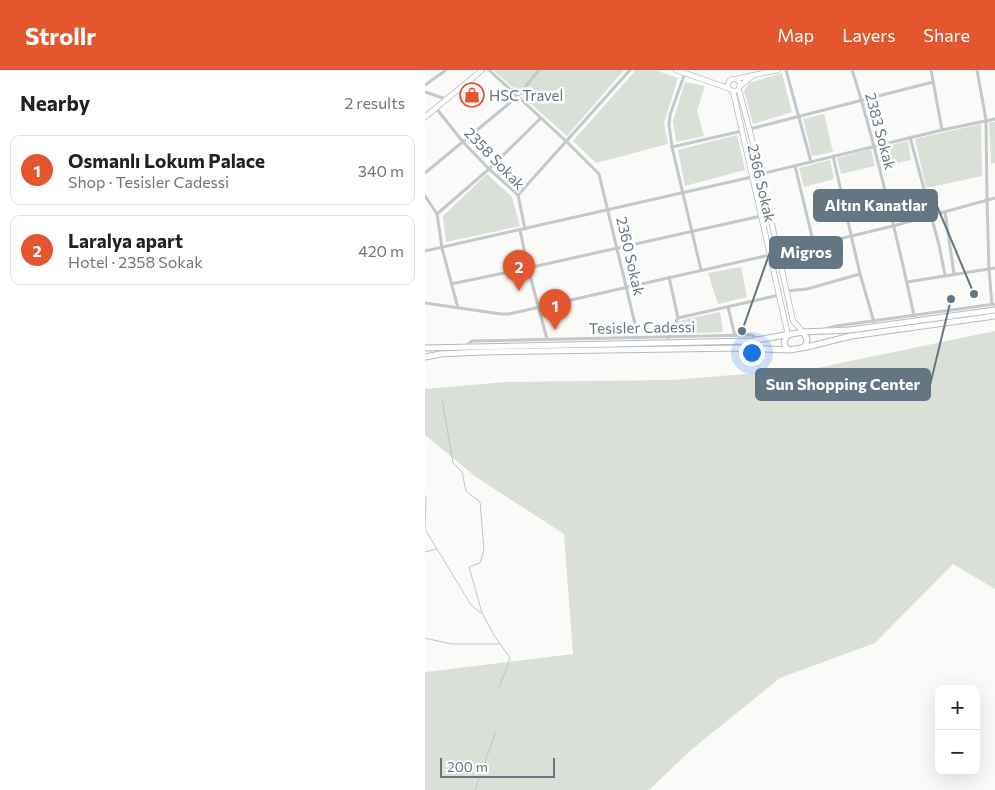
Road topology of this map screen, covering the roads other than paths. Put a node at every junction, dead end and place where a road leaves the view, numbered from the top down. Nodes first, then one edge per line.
1 (482, 70) edge
2 (489, 70) edge
3 (539, 70) edge
4 (630, 70) edge
5 (676, 70) edge
6 (779, 70) edge
7 (786, 70) edge
8 (852, 70) edge
9 (931, 70) edge
10 (977, 70) edge
11 (443, 71) edge
12 (767, 71) edge
13 (685, 72) edge
14 (753, 75) junction
15 (735, 79) junction
16 (729, 81) junction
17 (711, 82) junction
18 (933, 82) junction
19 (425, 85) edge
20 (739, 88) junction
21 (730, 90) junction
22 (425, 92) edge
23 (517, 97) junction
24 (446, 99) junction
25 (862, 100) junction
26 (436, 108) junction
27 (799, 116) junction
28 (425, 117) edge
29 (541, 118) junction
30 (995, 119) edge
31 (986, 120) junction
32 (749, 129) junction
33 (941, 130) junction
34 (741, 131) junction
35 (909, 137) junction
36 (463, 142) junction
37 (567, 142) junction
38 (874, 146) junction
39 (672, 147) junction
40 (833, 156) junction
41 (811, 162) junction
42 (795, 166) junction
43 (489, 169) junction
44 (425, 173) edge
45 (761, 174) junction
46 (752, 177) junction
47 (683, 193) junction
48 (518, 195) junction
49 (425, 196) edge
50 (995, 198) edge
51 (987, 199) junction
52 (608, 210) junction
53 (945, 212) junction
54 (437, 214) junction
55 (761, 216) junction
56 (931, 216) junction
57 (893, 226) junction
58 (523, 230) junction
59 (692, 231) junction
60 (852, 236) junction
61 (814, 245) junction
62 (442, 248) junction
63 (617, 248) junction
64 (425, 251) edge
65 (770, 254) junction
66 (778, 254) junction
67 (528, 268) junction
68 (995, 268) edge
69 (989, 269) junction
70 (701, 270) junction
71 (860, 274) junction
72 (954, 274) junction
73 (945, 275) junction
74 (669, 277) junction
75 (907, 282) junction
76 (451, 284) junction
77 (626, 287) junction
78 (786, 291) junction
79 (779, 295) junction
80 (425, 303) edge
81 (728, 306) junction
82 (538, 307) junction
83 (994, 307) edge
84 (458, 308) junction
85 (914, 316) junction
86 (995, 316) edge
87 (678, 318) junction
88 (874, 322) junction
89 (803, 332) junction
90 (816, 332) junction
91 (788, 335) junction
92 (735, 336) junction
93 (637, 338) junction
94 (668, 338) junction
95 (547, 339) junction
96 (760, 340) junction
97 (465, 347) junction
98 (804, 347) junction
99 (425, 348) edge
100 (789, 350) junction
101 (425, 357) edge

1 - 24 street
2 - 23 street, 2360 Sokak
3 - 23 street
4 - 37 street
5 - 13 street
6 - 12 street
7 - 27 street
8 - 25 street, 2383 Sokak
9 - 18 street
10 - 31 street
11 - 19 street
12 - 14 street
13 - 17 street
13 - 39 street
14 - 15 street
14 - 20 street
15 - 16 street
15 - 20 street
16 - 17 street
16 - 21 street
17 - 21 street
18 - 25 street
18 - 33 street
20 - 21 street
20 - 32 street, 2366 Sokak
21 - 34 street, 2366 Sokak
22 - 24 street
23 - 29 street, 2360 Sokak
23 - 36 street
24 - 26 street
25 - 27 street
25 - 38 street, 2383 Sokak
26 - 28 street
26 - 36 street, 2358 Sokak
27 - 32 street
27 - 41 street
29 - 37 street, 2360 Sokak
29 - 43 street
30 - 31 street
31 - 33 street
31 - 51 street
32 - 45 street, 2366 Sokak
33 - 35 street
34 - 39 street
34 - 46 street, 2366 Sokak
35 - 38 street
35 - 56 street
36 - 43 street, 2358 Sokak
36 - 44 street
37 - 48 street
37 - 52 street, 2360 Sokak
38 - 40 street
38 - 57 street, 2383 Sokak
39 - 47 street
40 - 41 street
40 - 60 street
41 - 42 street
42 - 45 street
42 - 61 street
43 - 48 street, 2358 Sokak
43 - 54 street
45 - 66 street, 2366 Sokak
46 - 47 street
46 - 55 street, 2366 Sokak
47 - 52 street
47 - 59 street
48 - 58 street, 2358 Sokak
49 - 54 street
50 - 51 street
51 - 53 street
51 - 69 street
52 - 58 street
52 - 63 street, 2360 Sokak
53 - 56 street
53 - 72 street
54 - 62 street
55 - 59 street
55 - 65 street, 2366 Sokak
56 - 57 street
56 - 73 street
57 - 60 street
57 - 75 street, 2383 Sokak
58 - 62 street
58 - 67 street, 2358 Sokak
59 - 63 street
59 - 70 street
60 - 61 street
60 - 71 street
61 - 66 street
62 - 64 street
62 - 76 street
63 - 67 street
63 - 77 street, 2360 Sokak
65 - 66 street
65 - 70 street
65 - 79 street, 2366 Sokak
66 - 78 street, 2366 Sokak
67 - 76 street
67 - 82 street, 2358 Sokak
68 - 69 street
69 - 72 street
69 - 83 street
70 - 74 street
71 - 78 street
71 - 88 street
72 - 73 street
73 - 75 street
74 - 77 street
74 - 87 street
75 - 85 street, 2383 Sokak
76 - 84 street
77 - 82 street
77 - 93 street, 2360 Sokak
78 - 89 street, 2366 Sokak
79 - 81 street
79 - 91 street, 2366 Sokak
80 - 84 street
81 - 87 street
81 - 92 street
82 - 84 street
82 - 95 street, 2358 Sokak
83 - 85 street
83 - 90 main road
85 - 88 street
86 - 98 main road
87 - 94 street
88 - 90 street
89 - 90 main road
89 - 91 main road
89 - 98 main road
91 - 96 main road
91 - 100 main road
92 - 94 street, Tesisler Cadessi
92 - 96 street, Tesisler Cadessi
93 - 94 street, Tesisler Cadessi
93 - 95 street, Tesisler Cadessi
95 - 97 street, Tesisler Cadessi
96 - 97 main road
97 - 99 main road
98 - 100 main road
100 - 101 main road

